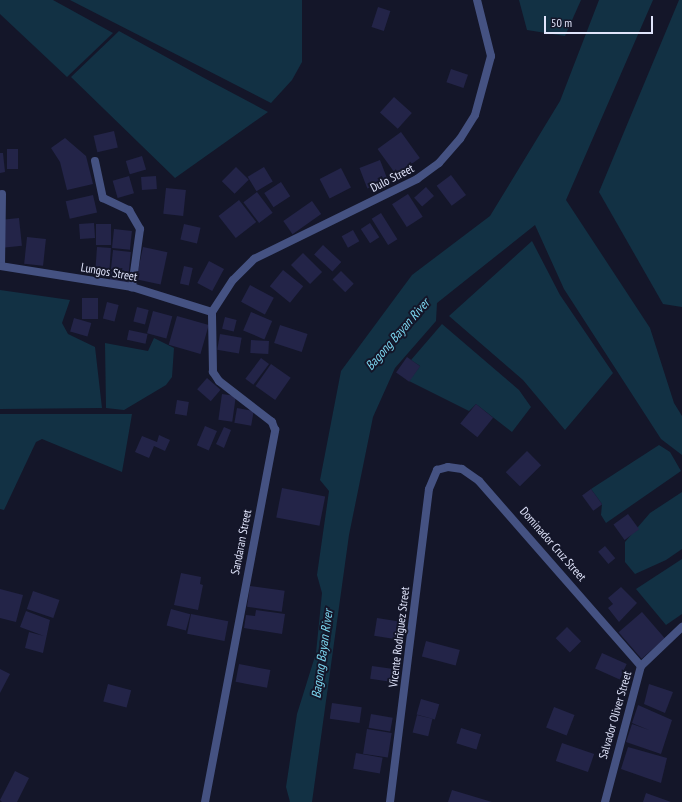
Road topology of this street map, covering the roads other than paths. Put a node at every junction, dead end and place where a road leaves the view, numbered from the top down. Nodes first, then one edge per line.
1 (477, 0) edge
2 (95, 162) dead end
3 (2, 194) dead end
4 (0, 266) edge
5 (132, 287) junction
6 (212, 312) junction
7 (432, 475) joint
8 (682, 627) edge
9 (641, 666) junction
10 (205, 802) edge
11 (390, 802) edge
12 (605, 802) edge

1 - 6 street, Dulo Street
2 - 5 street
3 - 4 street
4 - 5 street, Lungos Street
5 - 6 street, Lungos Street
6 - 10 street, Sandaran Street
7 - 9 street, Dominador Cruz Street
7 - 11 street, Vicente Rodriguez Street
8 - 9 street, Salvador Oliver Street
9 - 12 street, Salvador Oliver Street

